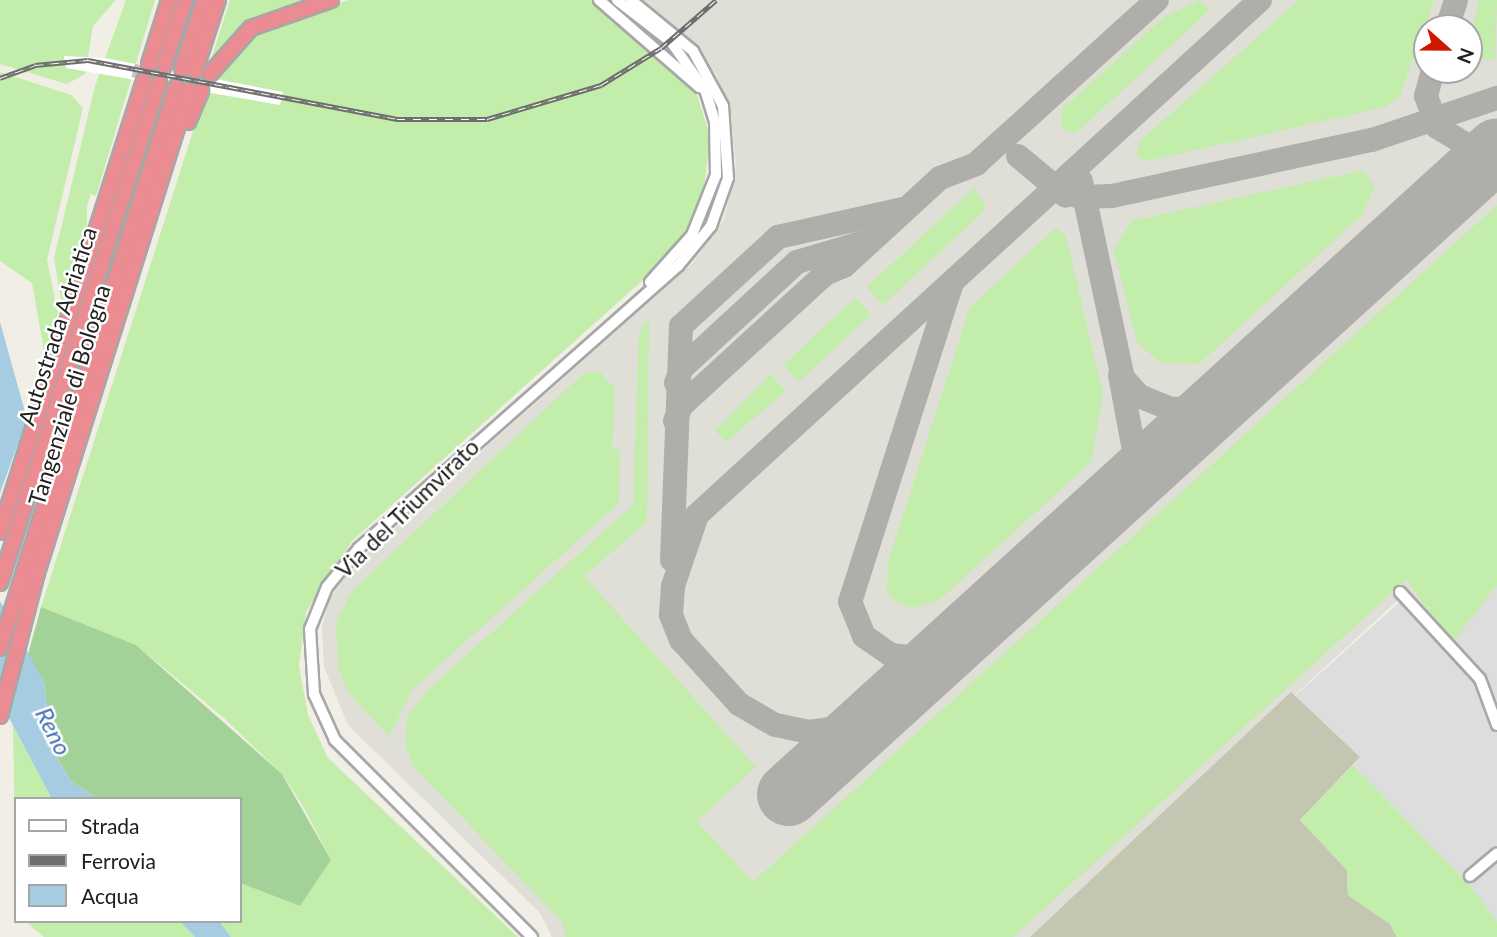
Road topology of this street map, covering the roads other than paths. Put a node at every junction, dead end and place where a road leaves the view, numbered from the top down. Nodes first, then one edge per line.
1 (160, 0) edge
2 (169, 0) edge
3 (185, 0) edge
4 (204, 0) edge
5 (218, 0) edge
6 (331, 0) edge
7 (599, 0) edge
8 (617, 0) edge
9 (631, 0) edge
10 (672, 43) junction
11 (152, 64) junction
12 (210, 74) dead end
13 (147, 81) joint
14 (714, 83) junction
15 (189, 89) joint
16 (711, 108) junction
17 (629, 305) junction
18 (0, 532) edge
19 (0, 583) edge
20 (1400, 592) dead end
21 (0, 648) edge
22 (0, 716) edge
23 (1497, 725) edge
24 (1497, 852) edge
25 (1470, 876) dead end
26 (532, 937) edge

1 - 11 highway
2 - 11 highway
3 - 11 highway
4 - 5 highway
6 - 12 highway
7 - 16 street, Via del Triumvirato
8 - 10 street, Via del Triumvirato
9 - 14 street, Via del Triumvirato
10 - 14 street, Via del Triumvirato
10 - 16 street, Via del Triumvirato
13 - 18 highway, Tangenziale di Bologna
13 - 19 highway, Autostrada Adriatica
14 - 17 street, Via del Triumvirato
15 - 21 highway, Autostrada Adriatica
15 - 22 highway, Tangenziale di Bologna
16 - 17 street, Via del Triumvirato
17 - 26 street, Via del Triumvirato
20 - 23 street
24 - 25 street

